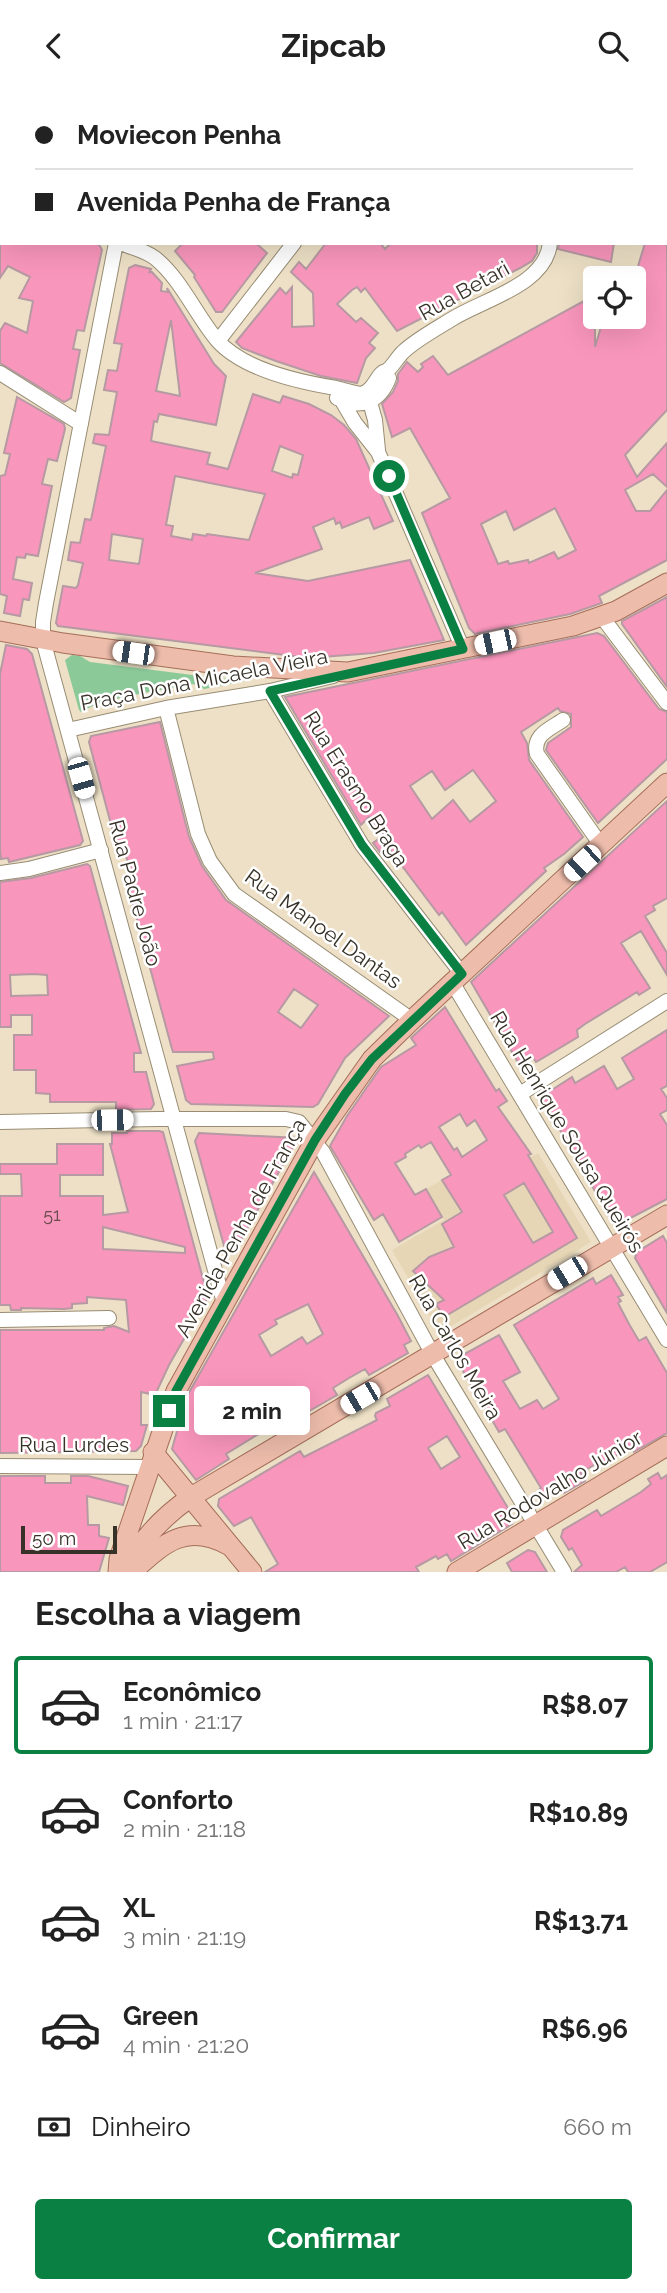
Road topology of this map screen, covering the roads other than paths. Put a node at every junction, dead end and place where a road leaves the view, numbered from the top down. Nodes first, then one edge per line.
1 (118, 245) edge
2 (123, 245) edge
3 (292, 245) edge
4 (550, 245) edge
5 (218, 341) junction
6 (389, 369) junction
7 (0, 373) edge
8 (325, 388) junction
9 (342, 401) junction
10 (370, 402) junction
11 (81, 424) junction
12 (378, 452) junction
13 (667, 583) edge
14 (602, 617) junction
15 (0, 631) edge
16 (43, 639) junction
17 (463, 649) junction
18 (348, 672) junction
19 (270, 691) junction
20 (667, 703) edge
21 (166, 708) junction
22 (563, 720) dead end
23 (68, 730) junction
24 (667, 783) edge
25 (601, 845) junction
26 (101, 850) junction
27 (0, 873) edge
28 (457, 978) junction
29 (667, 1001) edge
30 (412, 1020) junction
31 (520, 1094) junction
32 (175, 1119) junction
33 (0, 1122) edge
34 (315, 1140) junction
35 (667, 1215) edge
36 (611, 1246) junction
37 (224, 1303) junction
38 (109, 1318) dead end
39 (0, 1320) edge
40 (667, 1340) edge
41 (433, 1355) junction
42 (667, 1446) edge
43 (151, 1460) junction
44 (0, 1466) edge
45 (191, 1497) junction
46 (536, 1524) junction
47 (231, 1546) junction
48 (118, 1572) edge
49 (124, 1572) edge
50 (132, 1572) edge
51 (252, 1572) edge
52 (457, 1572) edge
53 (564, 1572) edge

1 - 11 street, Rua Padre João
2 - 5 street
3 - 5 street
4 - 6 street, Rua Betari
5 - 8 street
6 - 8 street, Rua Betari
6 - 10 street, Rua Betari
7 - 11 street
8 - 9 street
9 - 10 street
9 - 12 street
10 - 12 street
11 - 16 street, Rua Padre João
12 - 17 street
13 - 14 main road
14 - 17 main road
14 - 20 street
15 - 16 main road
16 - 18 main road
16 - 23 street, Rua Padre João
17 - 18 main road
18 - 19 street, Praça Dona Micaela Vieira
19 - 21 street, Praça Dona Micaela Vieira
19 - 28 street, Rua Erasmo Braga
21 - 23 street, Praça Dona Micaela Vieira
21 - 30 street, Rua Manoel Dantas
22 - 25 street
23 - 26 street, Rua Padre João
24 - 25 main road, Avenida Penha de França
25 - 28 main road, Avenida Penha de França
26 - 27 street
26 - 32 street, Rua Padre João
28 - 30 main road, Avenida Penha de França
28 - 31 street, Rua Henrique Sousa Queirós
29 - 31 street
30 - 34 main road, Avenida Penha de França
31 - 36 street, Rua Henrique Sousa Queirós
32 - 33 street
32 - 34 street
32 - 37 street, Rua Padre João
34 - 37 main road, Avenida Penha de França
34 - 41 street, Rua Carlos Meira
35 - 36 main road
36 - 40 street, Rua Henrique Sousa Queirós
36 - 41 main road
37 - 43 main road, Avenida Penha de França
38 - 39 street
41 - 45 main road
41 - 46 street, Rua Carlos Meira
42 - 46 main road, Rua Rodovalho Júnior
43 - 44 street, Rua Lurdes
43 - 45 main road
43 - 48 main road, Avenida Penha de França
45 - 47 main road
45 - 49 main road
46 - 52 main road, Rua Rodovalho Júnior
46 - 53 street, Rua Carlos Meira
47 - 50 main road
47 - 51 main road

